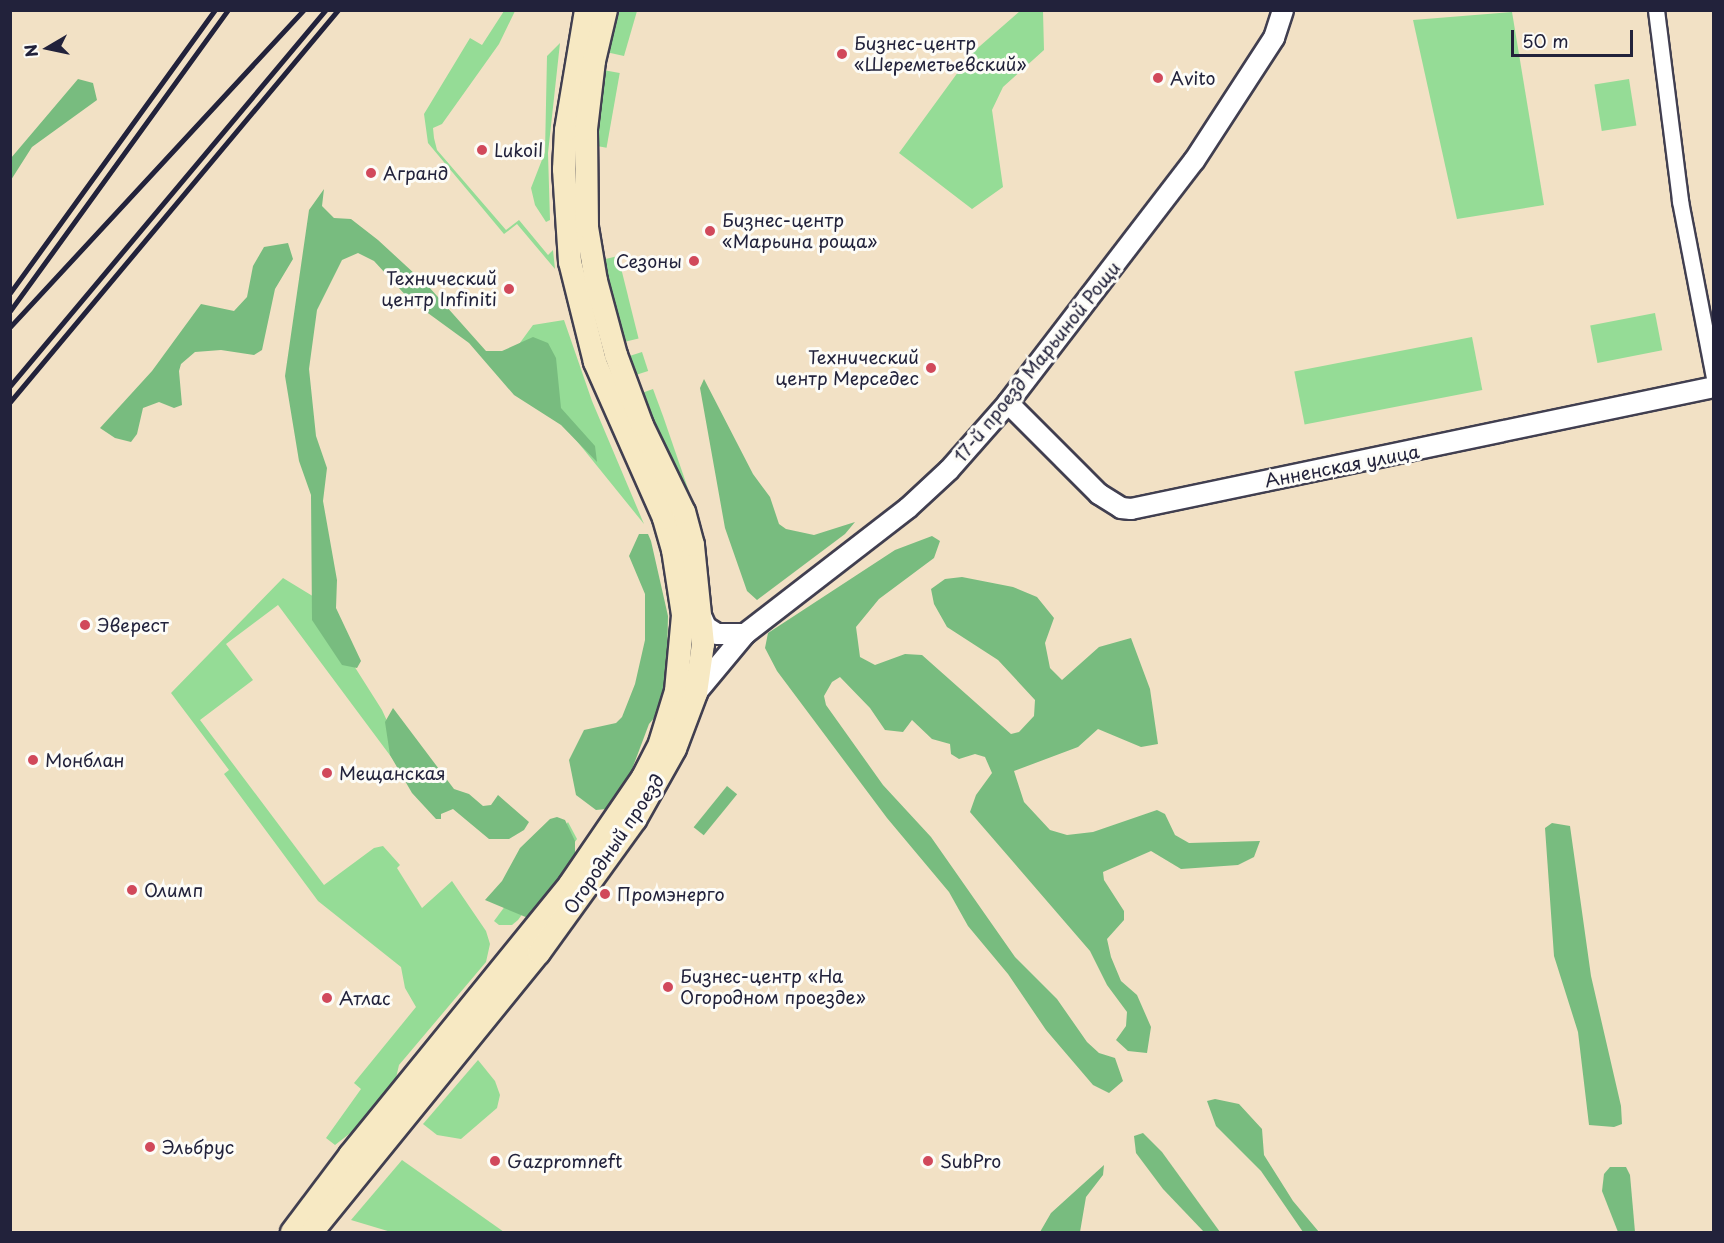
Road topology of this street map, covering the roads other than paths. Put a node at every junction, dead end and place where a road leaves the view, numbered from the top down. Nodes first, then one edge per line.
1 (586, 10) edge
2 (606, 10) edge
3 (1283, 10) edge
4 (1656, 10) edge
5 (1713, 377) edge
6 (1713, 387) edge
7 (618, 392) junction
8 (1008, 403) junction
9 (696, 624) junction
10 (742, 637) junction
11 (696, 693) junction
12 (660, 743) junction
13 (292, 1233) edge
14 (312, 1233) edge

1 - 7 main road
2 - 7 main road
3 - 8 street, 17-й проезд Марьиной Рощи
4 - 5 street
6 - 8 street, Анненская улица
7 - 9 main road, Огородный проезд
8 - 10 street, 17-й проезд Марьиной Рощи
9 - 10 street
9 - 11 main road, Огородный проезд
9 - 12 main road, Огородный проезд
10 - 11 street, 17-й проезд Марьиной Рощи
11 - 12 street, 17-й проезд Марьиной Рощи
11 - 14 main road, Огородный проезд
12 - 13 main road, Огородный проезд

